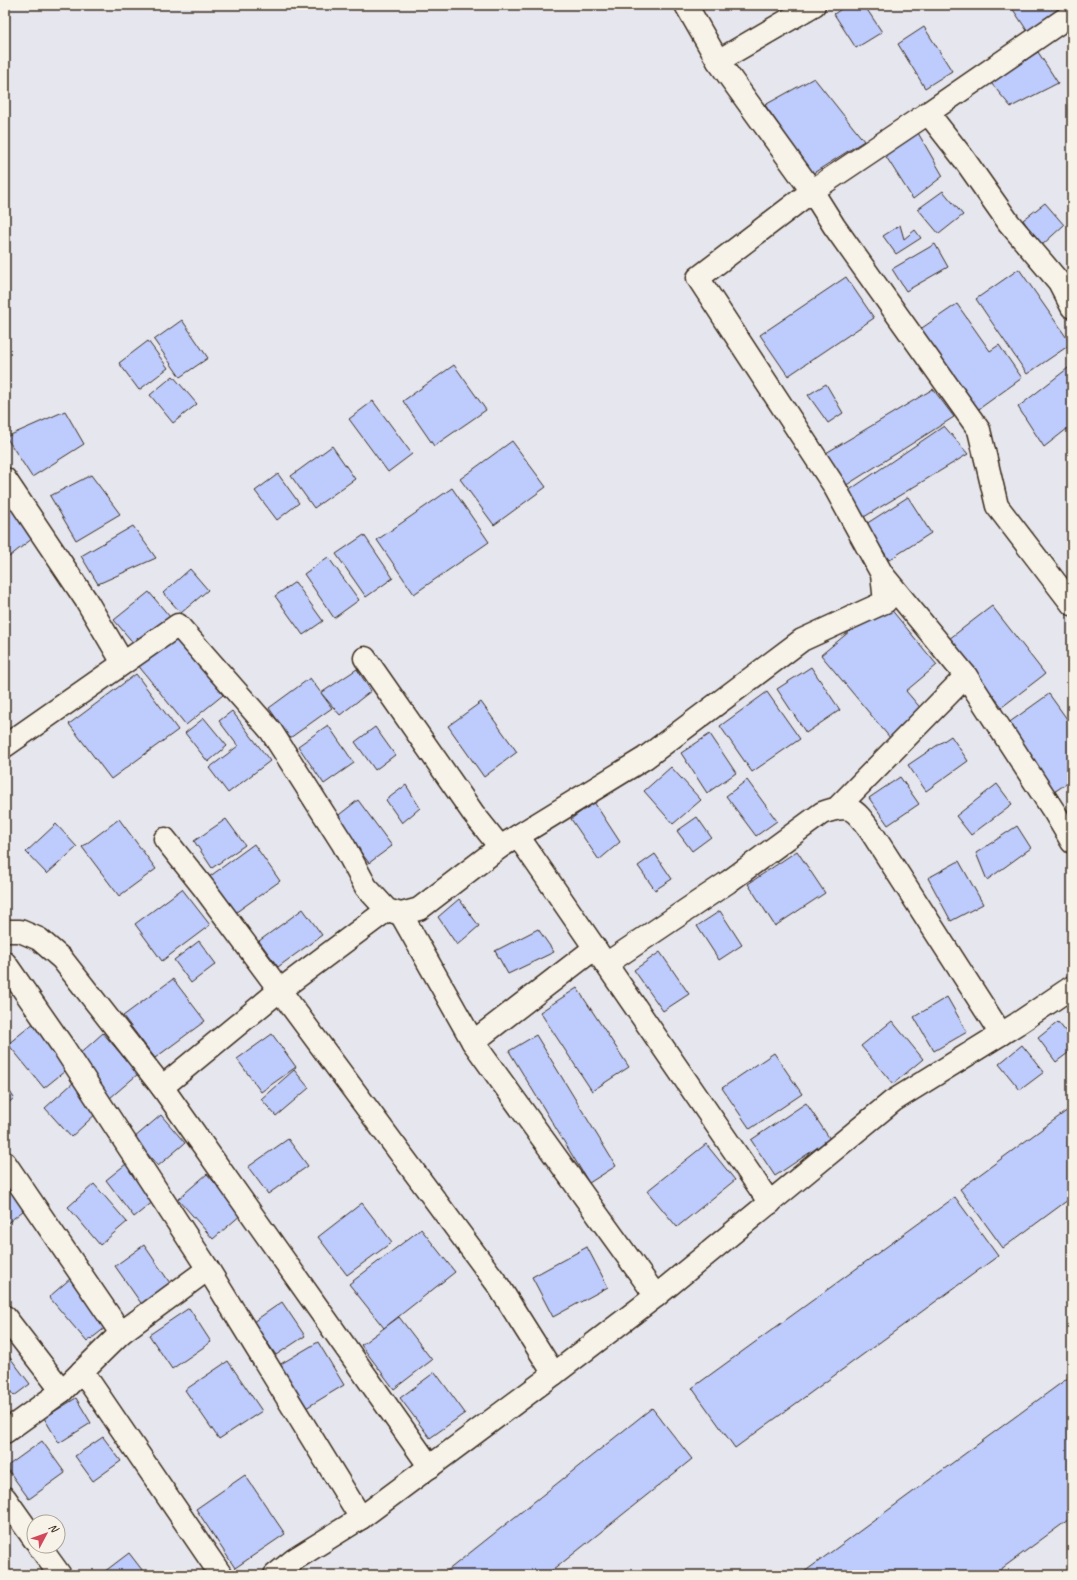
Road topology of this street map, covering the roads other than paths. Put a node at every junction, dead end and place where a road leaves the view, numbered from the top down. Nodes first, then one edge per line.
1 (686, 5) edge
2 (814, 5) edge
3 (1072, 14) edge
4 (718, 61) junction
5 (928, 113) junction
6 (812, 191) junction
7 (1072, 307) edge
8 (5, 479) edge
9 (882, 574) junction
10 (1072, 604) edge
11 (365, 658) dead end
12 (123, 663) junction
13 (966, 676) junction
14 (5, 746) edge
15 (838, 807) junction
16 (165, 839) dead end
17 (509, 842) junction
18 (1072, 842) edge
19 (394, 912) junction
20 (5, 931) edge
21 (600, 956) junction
22 (5, 963) edge
23 (1072, 987) edge
24 (280, 990) junction
25 (1001, 1034) junction
26 (473, 1042) junction
27 (162, 1087) junction
28 (5, 1163) edge
29 (770, 1203) junction
30 (208, 1269) junction
31 (656, 1296) junction
32 (5, 1317) edge
33 (121, 1333) junction
34 (82, 1371) junction
35 (554, 1374) junction
36 (62, 1391) junction
37 (5, 1432) edge
38 (430, 1467) junction
39 (5, 1498) edge
40 (361, 1518) junction
41 (26, 1528) edge
42 (45, 1554) edge
43 (60, 1575) edge
44 (220, 1575) edge
45 (275, 1575) edge

1 - 4 street
2 - 4 street
3 - 5 street
4 - 6 street
5 - 6 street
5 - 7 street
6 - 9 street
6 - 10 street
8 - 12 street
9 - 13 street
9 - 17 street
11 - 17 street
12 - 14 street
12 - 19 street
13 - 15 street
13 - 18 street
15 - 21 street
15 - 25 street
16 - 24 street
17 - 19 street
17 - 21 street
19 - 24 street
19 - 26 street
20 - 27 street
21 - 26 street
21 - 29 street
22 - 30 street
23 - 25 street
24 - 27 street
24 - 35 street
25 - 29 street
26 - 31 street
27 - 38 street
28 - 33 street
29 - 31 street
30 - 33 street
30 - 40 street
31 - 35 street
32 - 36 street
33 - 34 street
34 - 36 street
34 - 44 street
35 - 38 street
36 - 37 street
38 - 40 street
39 - 41 street
40 - 45 street
42 - 43 street

